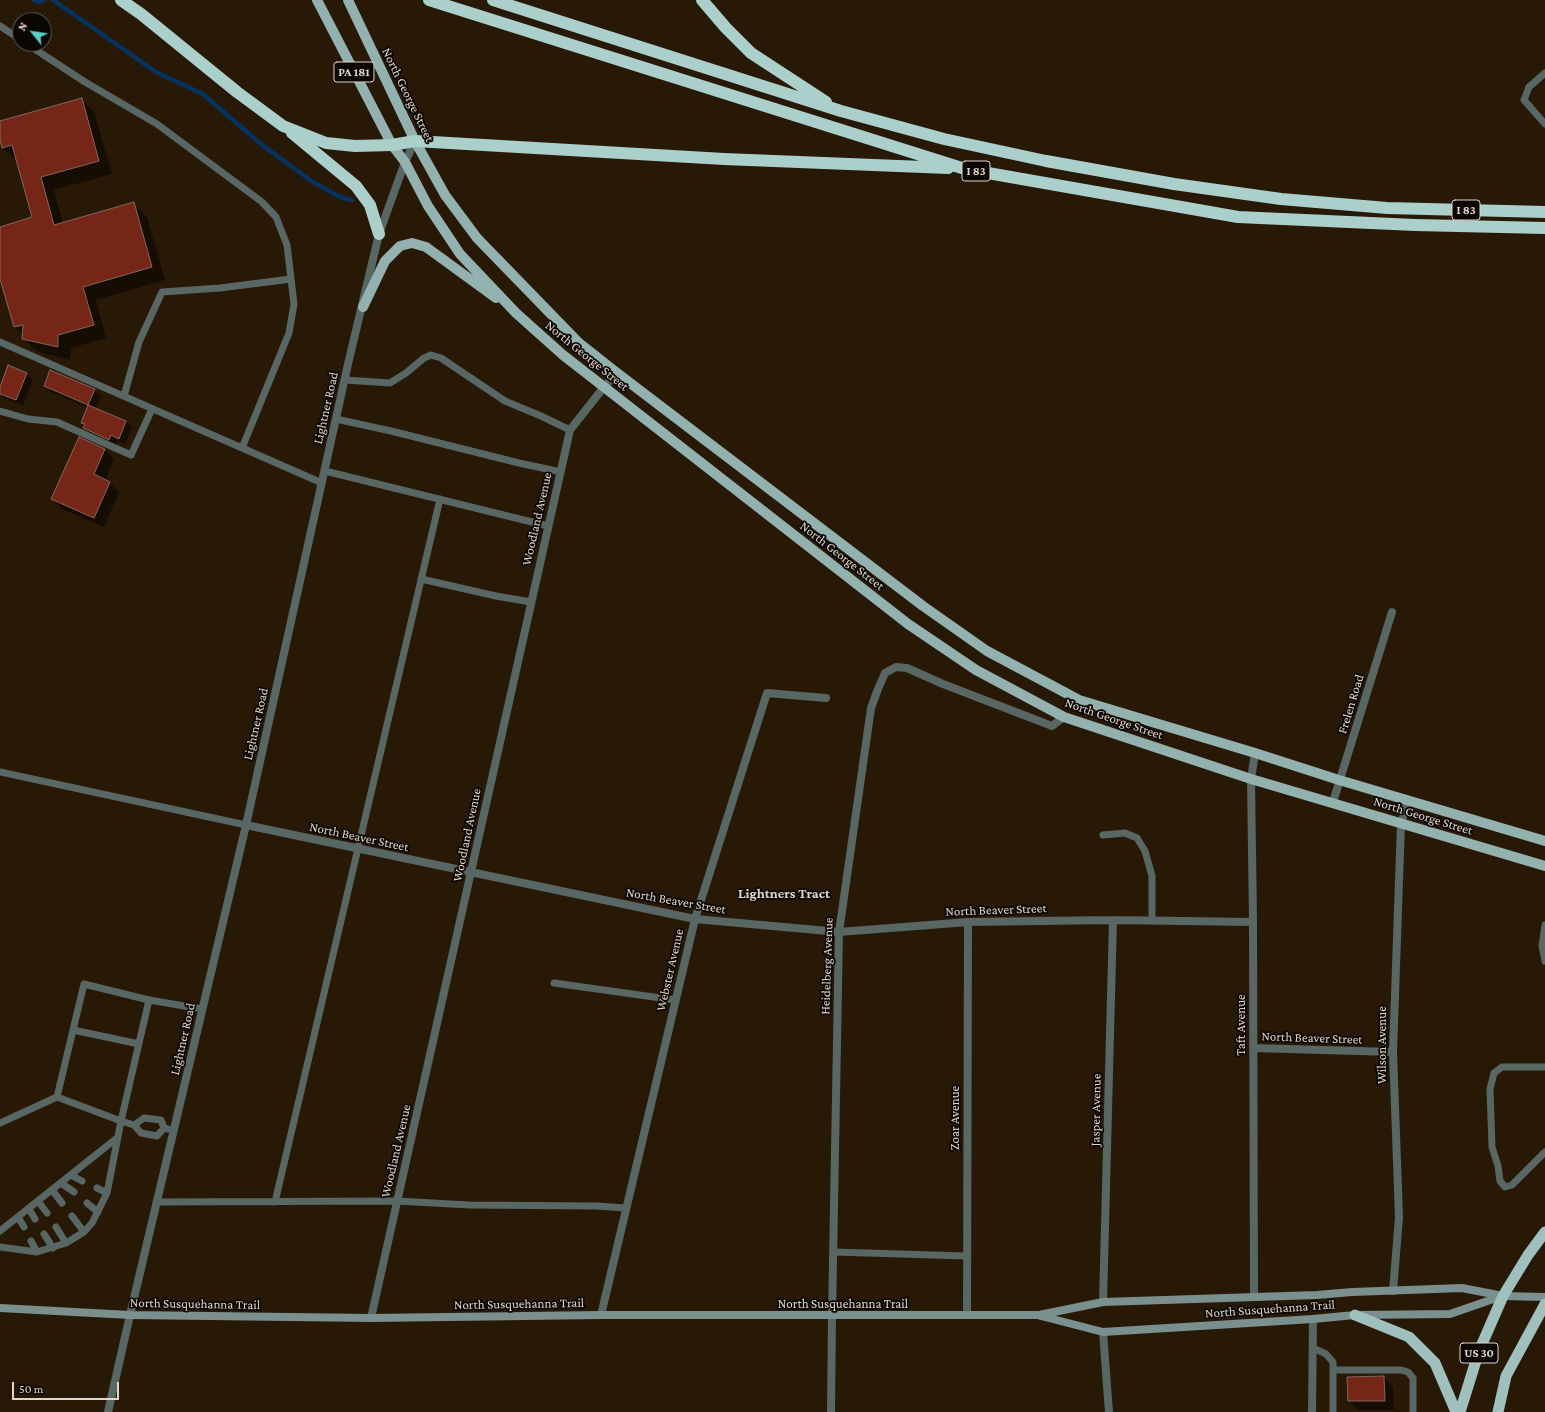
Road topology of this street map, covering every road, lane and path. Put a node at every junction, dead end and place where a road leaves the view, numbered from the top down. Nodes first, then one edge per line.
1 (121, 0) edge
2 (317, 0) edge
3 (348, 0) edge
4 (429, 0) edge
5 (493, 0) edge
6 (702, 0) edge
7 (0, 26) edge
8 (12, 34) edge
9 (39, 52) edge
10 (1545, 73) edge
11 (841, 111) junction
12 (1545, 124) edge
13 (283, 126) junction
14 (415, 141) junction
15 (392, 145) junction
16 (405, 162) junction
17 (965, 169) junction
18 (1545, 212) edge
19 (1545, 228) edge
20 (379, 234) junction
21 (291, 279) junction
22 (363, 307) junction
23 (516, 313) junction
24 (0, 342) edge
25 (617, 373) junction
26 (345, 380) junction
27 (604, 386) junction
28 (124, 396) junction
29 (152, 409) junction
30 (0, 411) edge
31 (336, 420) junction
32 (570, 430) junction
33 (242, 448) junction
34 (325, 471) junction
35 (561, 472) junction
36 (322, 483) junction
37 (440, 499) junction
38 (548, 526) junction
39 (421, 579) junction
40 (531, 602) junction
41 (1392, 612) dead end
42 (826, 698) dead end
43 (1064, 717) junction
44 (1255, 753) junction
45 (0, 772) edge
46 (1251, 779) junction
47 (1339, 780) junction
48 (1408, 800) junction
49 (1333, 802) junction
50 (1401, 824) junction
51 (246, 825) junction
52 (1103, 835) dead end
53 (1545, 841) edge
54 (358, 848) junction
55 (1545, 866) edge
56 (472, 873) junction
57 (694, 919) junction
58 (1112, 920) junction
59 (1152, 921) junction
60 (968, 922) junction
61 (1253, 922) junction
62 (1545, 925) edge
63 (839, 932) junction
64 (1545, 960) edge
65 (554, 983) dead end
66 (149, 1000) junction
67 (675, 1000) junction
68 (202, 1009) junction
69 (73, 1030) junction
70 (139, 1044) junction
71 (1254, 1048) junction
72 (1393, 1052) junction
73 (1545, 1067) edge
74 (58, 1097) junction
75 (121, 1121) junction
76 (0, 1122) edge
77 (134, 1125) junction
78 (164, 1128) junction
79 (173, 1131) junction
80 (117, 1138) junction
81 (1545, 1152) edge
82 (102, 1172) dead end
83 (110, 1174) junction
84 (71, 1175) junction
85 (82, 1181) dead end
86 (61, 1183) junction
87 (96, 1188) dead end
88 (52, 1190) junction
89 (74, 1192) dead end
90 (107, 1193) junction
91 (38, 1201) junction
92 (397, 1201) junction
93 (156, 1202) junction
94 (275, 1202) junction
95 (62, 1203) dead end
96 (87, 1203) dead end
97 (29, 1208) junction
98 (626, 1208) junction
99 (98, 1212) junction
100 (47, 1213) dead end
101 (72, 1216) dead end
102 (18, 1217) junction
103 (35, 1219) dead end
104 (24, 1227) dead end
105 (56, 1227) dead end
106 (0, 1231) edge
107 (84, 1232) junction
108 (1545, 1232) edge
109 (44, 1234) dead end
110 (31, 1241) dead end
111 (66, 1243) junction
112 (0, 1247) edge
113 (53, 1248) junction
114 (37, 1252) junction
115 (833, 1252) junction
116 (967, 1256) junction
117 (1393, 1291) junction
118 (1503, 1296) junction
119 (1254, 1297) junction
120 (1545, 1297) edge
121 (1103, 1302) junction
122 (1545, 1304) edge
123 (0, 1308) edge
124 (601, 1315) junction
125 (967, 1315) junction
126 (1355, 1315) junction
127 (130, 1316) junction
128 (832, 1316) junction
129 (1039, 1316) junction
130 (371, 1318) junction
131 (1313, 1319) junction
132 (1103, 1332) junction
133 (1313, 1348) junction
134 (1333, 1370) junction
135 (108, 1412) edge
136 (831, 1412) edge
137 (1109, 1412) edge
138 (1312, 1412) edge
139 (1333, 1412) edge
140 (1413, 1412) edge
141 (1456, 1412) edge
142 (1460, 1412) edge
143 (1498, 1412) edge

1 - 13 highway
2 - 15 main road, North George Street / PA 181
3 - 14 main road, North George Street
4 - 17 highway, I 83
5 - 11 highway, I 83
6 - 11 highway
7 - 8 lane
9 - 21 lane
10 - 12 lane
11 - 18 highway, I 83
13 - 15 highway
13 - 20 highway
14 - 15 highway
14 - 16 street, Lightner Road
14 - 17 highway
14 - 25 main road, North George Street
15 - 16 main road, North George Street
16 - 20 street, Lightner Road
16 - 23 main road, North George Street
17 - 19 highway, I 83
20 - 22 street, Lightner Road
21 - 28 lane
21 - 33 lane
22 - 23 main road
22 - 26 street, Lightner Road
23 - 27 main road, North George Street
24 - 28 lane
25 - 27 street, Woodland Avenue
25 - 44 main road, North George Street
26 - 31 street, Lightner Road
26 - 32 lane
27 - 32 street, Woodland Avenue
27 - 43 main road, North George Street
28 - 29 lane
29 - 30 lane
29 - 33 lane
31 - 34 street, Lightner Road
31 - 35 lane
32 - 35 street, Woodland Avenue
33 - 36 lane
34 - 36 street, Lightner Road
34 - 37 lane
35 - 38 street, Woodland Avenue
36 - 51 street, Lightner Road
37 - 38 lane
37 - 39 lane
38 - 40 street, Woodland Avenue
39 - 40 lane
39 - 54 lane
40 - 56 street, Woodland Avenue
41 - 47 street, Frelen Road
42 - 57 street, Webster Avenue
43 - 46 main road, North George Street
43 - 63 street, Heidelberg Avenue
44 - 46 street, Taft Avenue
44 - 47 main road, North George Street
45 - 51 lane
46 - 49 main road, North George Street
46 - 61 street, Taft Avenue
47 - 48 main road, North George Street
47 - 49 street, Frelen Road
48 - 50 street, Wilson Avenue
48 - 53 main road, North George Street
49 - 50 main road, North George Street
50 - 55 main road, North George Street
50 - 72 street, Wilson Avenue
51 - 54 street, North Beaver Street
51 - 68 street, Lightner Road
52 - 59 lane
54 - 56 street, North Beaver Street
54 - 94 lane
56 - 57 street, North Beaver Street
56 - 92 street, Woodland Avenue
57 - 63 street, North Beaver Street
57 - 67 street, Webster Avenue
58 - 59 street, North Beaver Street
58 - 60 street, North Beaver Street
58 - 121 street, Jasper Avenue
59 - 61 street, North Beaver Street
60 - 63 street, North Beaver Street
60 - 116 street, Zoar Avenue
61 - 71 street, Taft Avenue
62 - 64 lane
63 - 115 street, Heidelberg Avenue
65 - 67 lane
66 - 68 lane
66 - 69 lane
66 - 70 lane
67 - 98 street, Webster Avenue
68 - 79 street, Lightner Road
69 - 70 lane
69 - 74 lane
70 - 75 lane
71 - 72 street, North Beaver Street
71 - 119 street, Taft Avenue
72 - 117 street, Wilson Avenue
73 - 81 lane
74 - 75 lane
74 - 76 lane
75 - 77 lane
75 - 80 lane
77 - 78 lane
77 - 78 lane
78 - 79 lane
79 - 93 street, Lightner Road
80 - 83 lane
80 - 84 lane
82 - 83 lane
83 - 90 lane
84 - 85 lane
84 - 86 lane
86 - 88 lane
86 - 89 lane
87 - 90 lane
88 - 91 lane
88 - 95 lane
90 - 99 lane
91 - 97 lane
91 - 100 lane
92 - 94 lane
92 - 98 lane
92 - 130 street, Woodland Avenue
93 - 94 lane
93 - 127 street, Lightner Road
96 - 99 lane
97 - 102 lane
97 - 103 lane
98 - 124 street, Webster Avenue
99 - 107 lane
101 - 107 lane
102 - 104 lane
102 - 106 lane
105 - 111 lane
107 - 111 lane
108 - 118 highway, US 30
109 - 113 lane
110 - 114 lane
111 - 113 lane
112 - 114 lane
113 - 114 lane
115 - 116 lane
115 - 128 street, Heidelberg Avenue
116 - 125 street, Zoar Avenue
117 - 118 main road, North Susquehanna Trail
117 - 119 main road, North Susquehanna Trail
118 - 120 main road, North Susquehanna Trail
118 - 126 main road, North Susquehanna Trail
118 - 142 highway, US 30
119 - 121 main road, North Susquehanna Trail
121 - 129 main road, North Susquehanna Trail
122 - 143 highway, US 30
123 - 127 main road, North Susquehanna Trail
124 - 128 main road, North Susquehanna Trail
124 - 130 main road, North Susquehanna Trail
125 - 128 main road, North Susquehanna Trail
125 - 129 main road, North Susquehanna Trail
126 - 131 main road, North Susquehanna Trail
126 - 141 highway
127 - 130 main road, North Susquehanna Trail
127 - 135 street, Lightner Road
128 - 136 street, Heidelberg Avenue
129 - 132 main road, North Susquehanna Trail
131 - 132 main road, North Susquehanna Trail
131 - 133 street
132 - 137 street
133 - 134 lane
133 - 138 street
134 - 139 lane
134 - 140 lane

